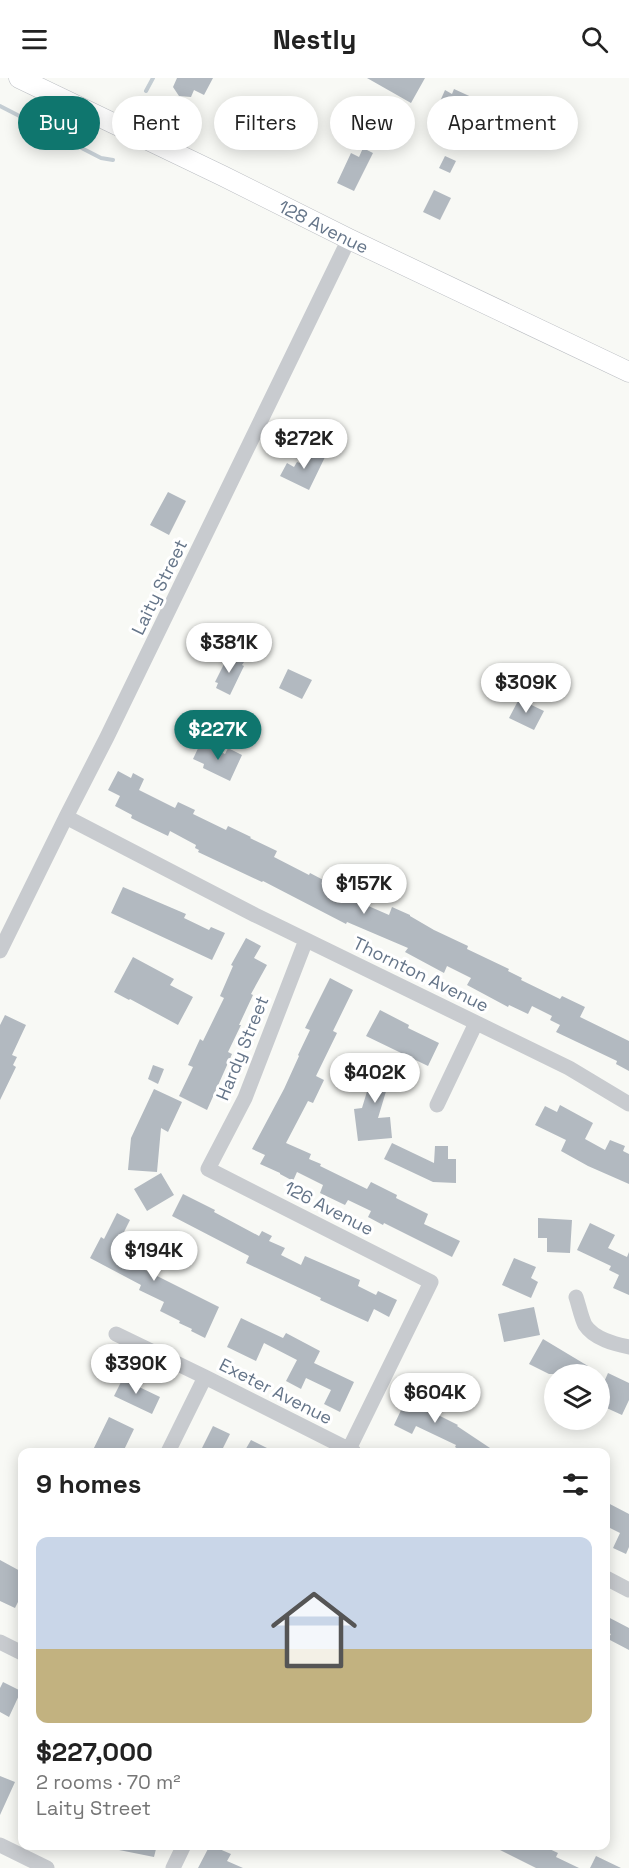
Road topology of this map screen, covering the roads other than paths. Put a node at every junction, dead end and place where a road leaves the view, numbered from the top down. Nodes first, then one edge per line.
1 (19, 78) edge
2 (349, 239) junction
3 (629, 372) edge
4 (66, 817) junction
5 (306, 940) junction
6 (0, 951) edge
7 (476, 1023) junction
8 (629, 1104) edge
9 (437, 1105) dead end
10 (208, 1168) joint
11 (576, 1297) dead end
12 (116, 1334) dead end
13 (629, 1347) edge
14 (205, 1377) junction
15 (170, 1448) edge
16 (345, 1448) edge
17 (352, 1448) edge
18 (610, 1580) edge
19 (629, 1590) edge
20 (0, 1642) edge
21 (18, 1651) edge
22 (0, 1845) edge
23 (182, 1850) edge
24 (47, 1868) edge
25 (173, 1868) edge

1 - 2 main road, 128 Avenue
2 - 3 main road, 128 Avenue
2 - 4 street, Laity Street
4 - 5 street, Thornton Avenue
4 - 6 street, Laity Street
5 - 7 street, Thornton Avenue
5 - 10 street, Hardy Street
7 - 8 street, Thornton Avenue
7 - 9 street
10 - 17 street, 126 Avenue
11 - 13 street
12 - 14 street, Exeter Avenue
14 - 15 street
14 - 16 street, Exeter Avenue
18 - 19 street
20 - 21 street
22 - 24 street
23 - 25 street

